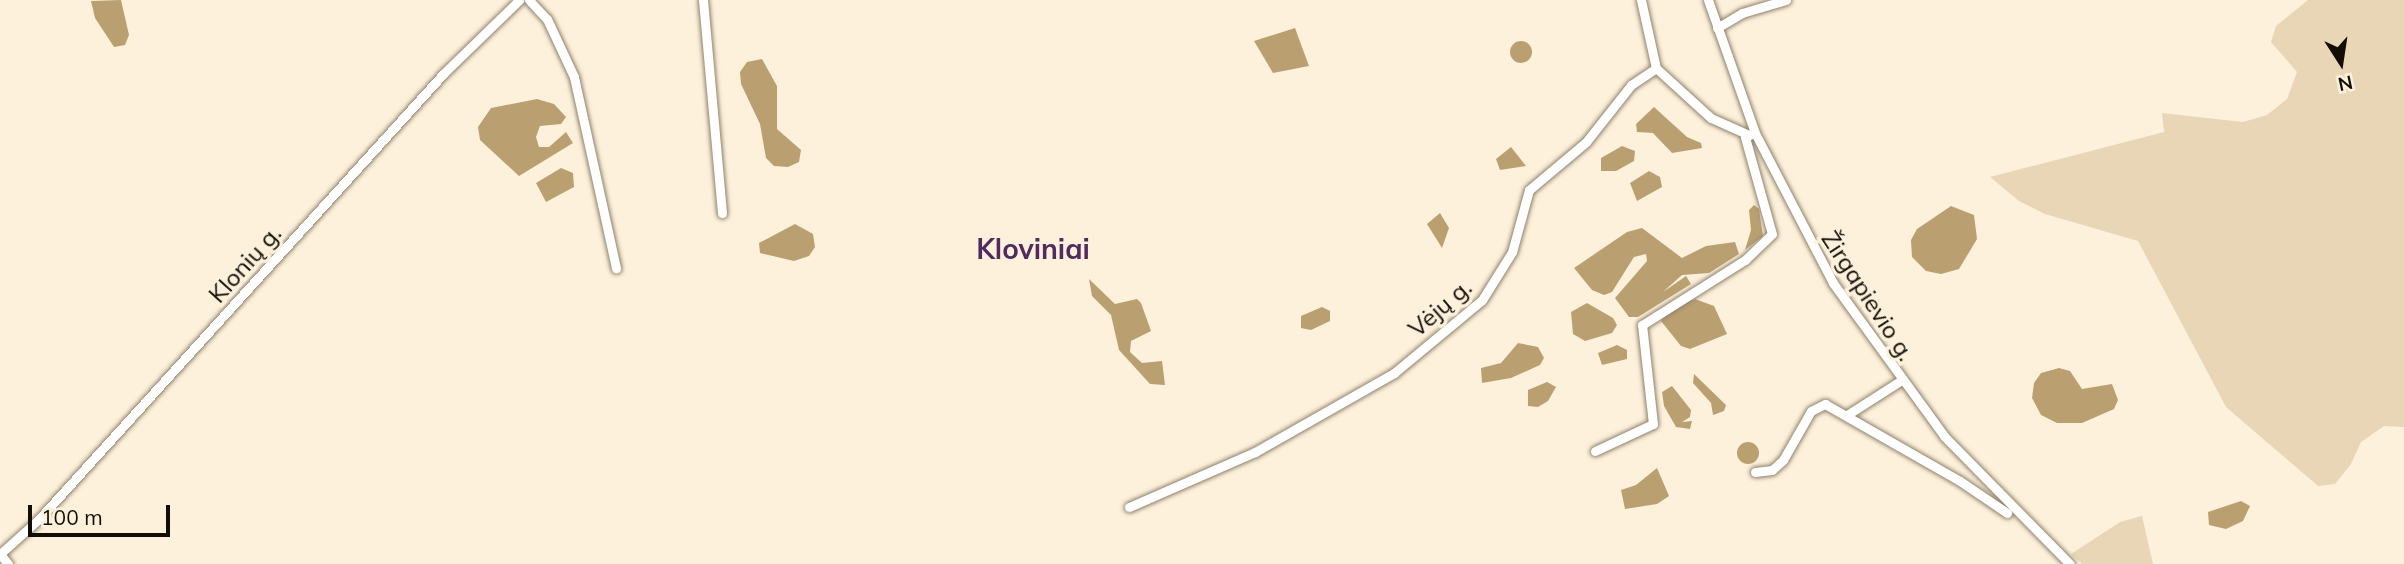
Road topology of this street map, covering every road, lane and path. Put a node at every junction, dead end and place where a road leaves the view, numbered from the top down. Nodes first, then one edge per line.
1 (519, 0) edge
2 (529, 0) edge
3 (703, 0) edge
4 (1641, 0) edge
5 (1708, 0) edge
6 (1786, 0) edge
7 (1717, 28) junction
8 (1656, 68) junction
9 (1755, 133) junction
10 (1745, 136) junction
11 (722, 213) dead end
12 (616, 268) dead end
13 (1900, 381) junction
14 (1847, 415) junction
15 (1595, 451) dead end
16 (1755, 472) dead end
17 (1129, 507) dead end
18 (2007, 513) dead end
19 (0, 554) edge
20 (8, 564) edge
21 (2070, 564) edge

1 - 19 street, Klonių g.
2 - 12 street
3 - 11 street
4 - 8 street
5 - 7 street, Žirgapievio g.
6 - 7 street
7 - 9 street, Žirgapievio g.
8 - 10 street
8 - 17 street, Vėjų g.
9 - 10 street
9 - 13 street, Žirgapievio g.
10 - 15 street
13 - 14 street
13 - 21 street, Žirgapievio g.
14 - 16 street
14 - 18 street
19 - 20 street

